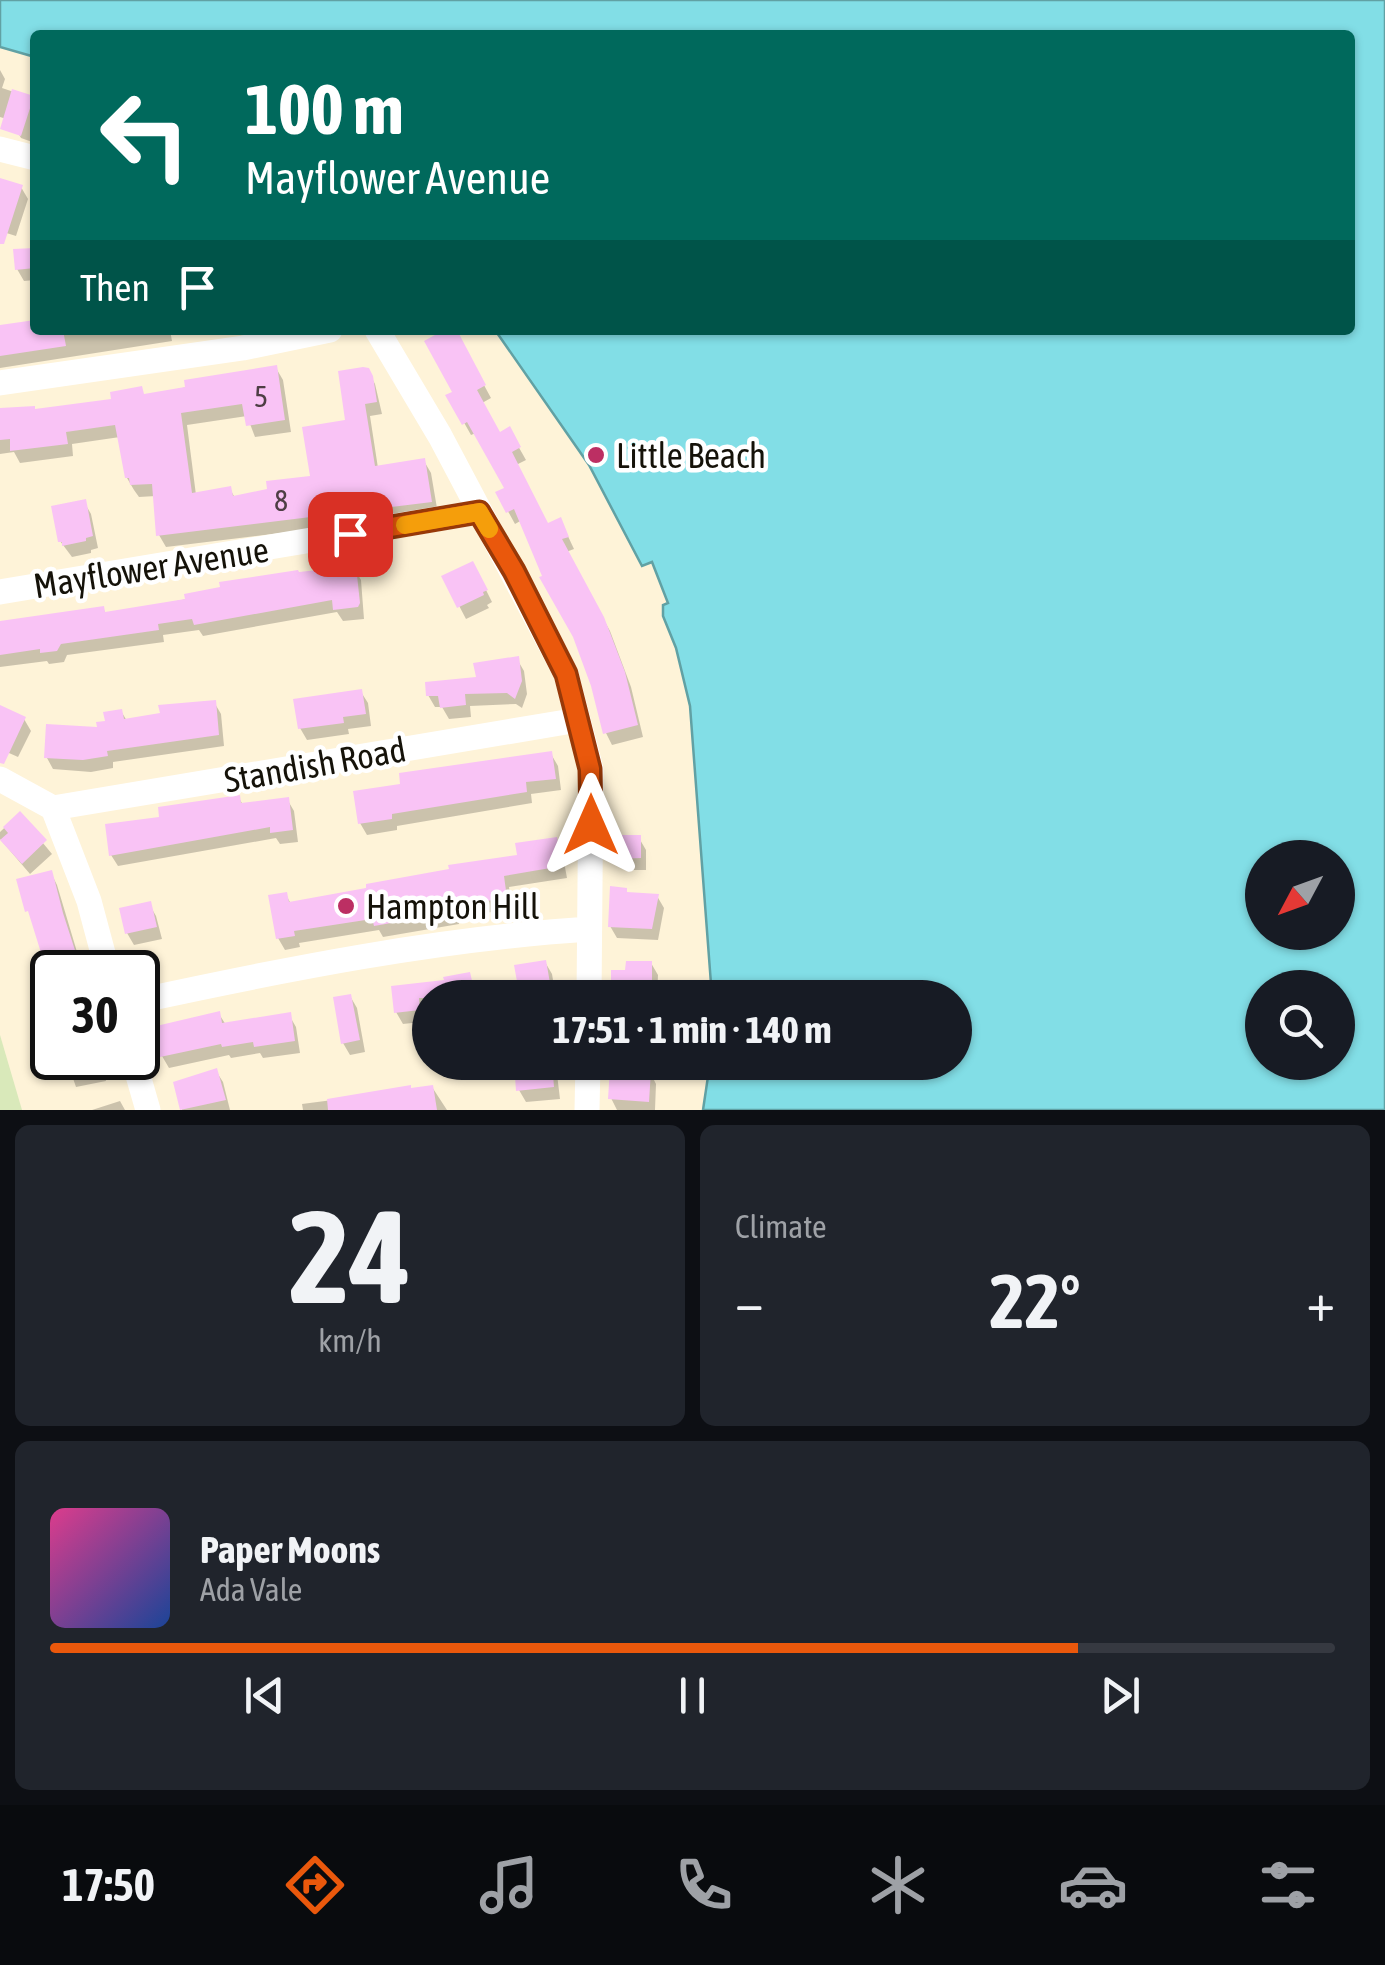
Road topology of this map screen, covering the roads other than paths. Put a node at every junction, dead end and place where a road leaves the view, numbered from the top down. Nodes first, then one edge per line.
1 (0, 148) edge
2 (30, 157) edge
3 (306, 335) edge
4 (380, 335) edge
5 (0, 384) edge
6 (479, 512) junction
7 (0, 592) edge
8 (578, 720) junction
9 (0, 780) edge
10 (52, 808) junction
11 (590, 929) junction
12 (102, 950) edge
13 (589, 980) edge
14 (160, 997) edge
15 (139, 1080) edge
16 (588, 1080) edge
17 (148, 1110) edge
18 (587, 1110) edge

1 - 2 street
3 - 5 street
4 - 6 street
6 - 7 street, Mayflower Avenue
6 - 8 street
8 - 10 street, Standish Road
8 - 11 street
9 - 10 street
10 - 12 street
11 - 13 street
11 - 14 street
15 - 17 street
16 - 18 street

